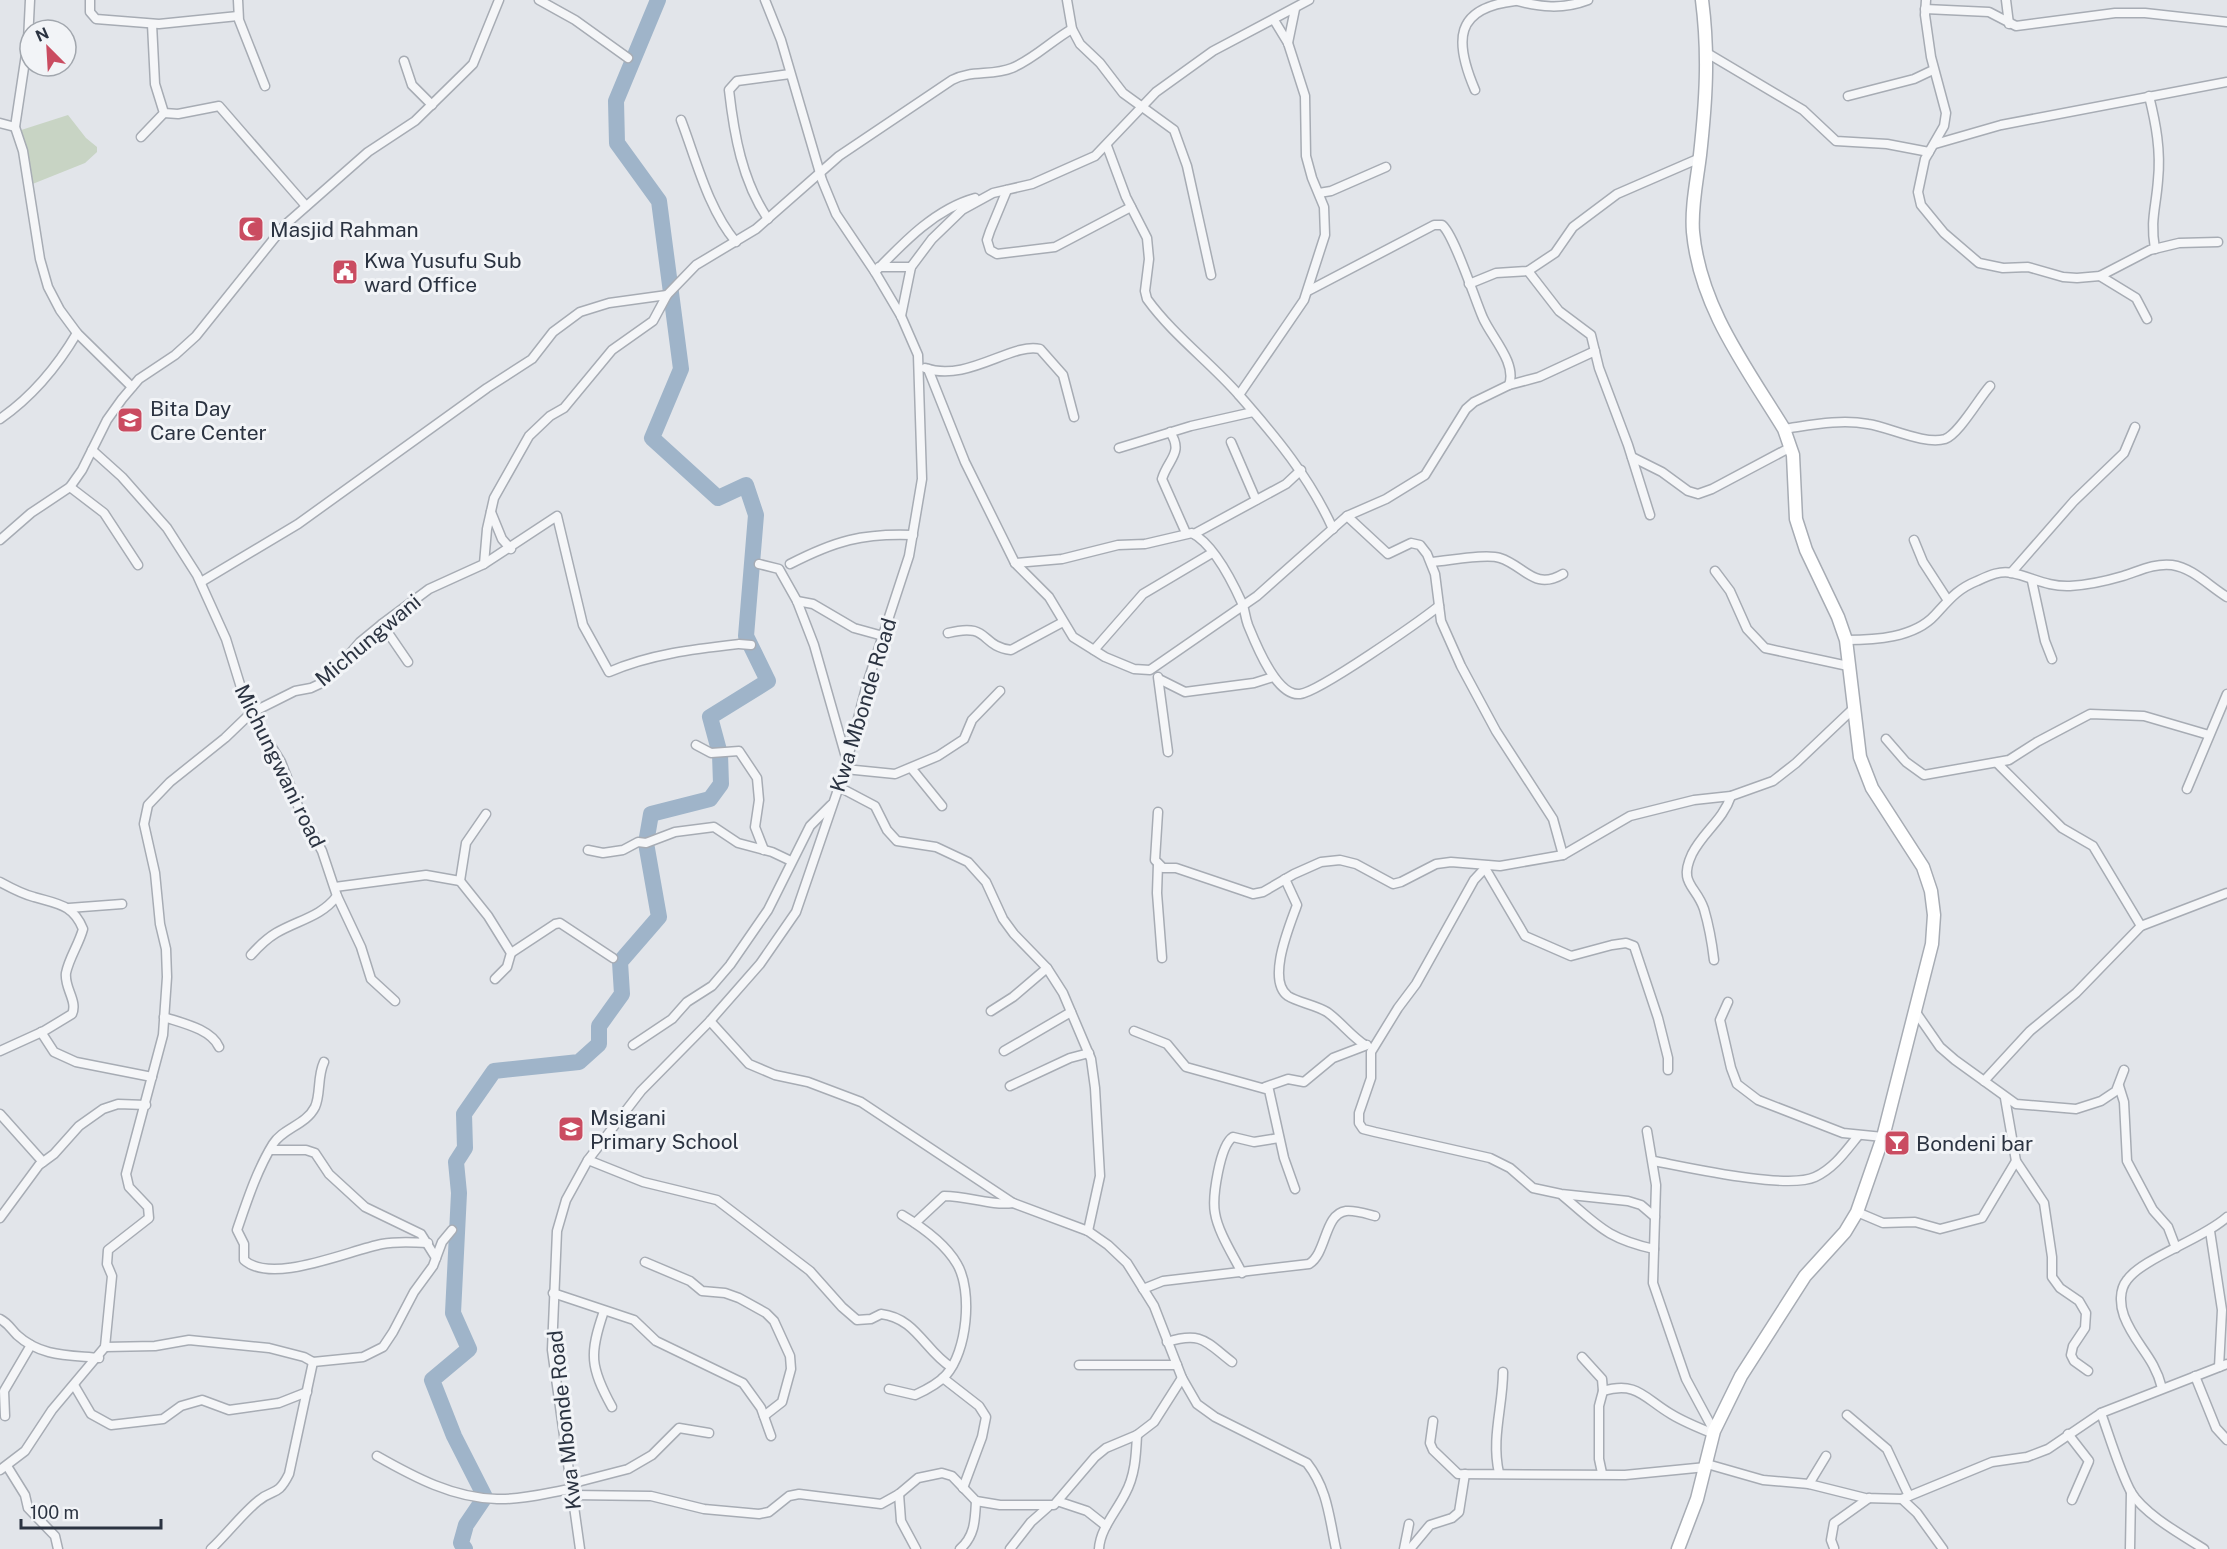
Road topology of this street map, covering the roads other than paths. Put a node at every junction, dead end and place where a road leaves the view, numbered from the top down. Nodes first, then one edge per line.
1 (30, 0) edge
2 (90, 0) edge
3 (238, 0) edge
4 (499, 0) edge
5 (539, 0) edge
6 (765, 0) edge
7 (1067, 0) edge
8 (1309, 0) edge
9 (1514, 0) edge
10 (1588, 0) edge
11 (1702, 0) edge
12 (2006, 0) edge
13 (1926, 5) edge
14 (1295, 9) junction
15 (238, 15) junction
16 (1274, 20) junction
17 (2227, 22) edge
18 (152, 24) junction
19 (2009, 24) junction
20 (1072, 29) junction
21 (1288, 43) junction
22 (1707, 53) junction
23 (628, 58) dead end
24 (404, 61) dead end
25 (1933, 70) junction
26 (790, 74) junction
27 (2227, 82) edge
28 (265, 87) dead end
29 (1475, 90) dead end
30 (1848, 96) dead end
31 (2149, 96) junction
32 (432, 105) junction
33 (1139, 108) junction
34 (164, 113) junction
35 (681, 120) dead end
36 (0, 123) edge
37 (15, 127) junction
38 (141, 137) dead end
39 (1935, 144) junction
40 (1107, 146) junction
41 (1929, 152) junction
42 (1700, 158) junction
43 (1386, 167) dead end
44 (818, 172) junction
45 (1007, 190) junction
46 (993, 193) junction
47 (1319, 193) junction
48 (306, 206) junction
49 (1131, 207) junction
50 (768, 219) junction
51 (736, 242) junction
52 (2218, 242) dead end
53 (2155, 249) junction
54 (911, 267) junction
55 (877, 269) junction
56 (1527, 271) junction
57 (1211, 275) dead end
58 (2100, 276) junction
59 (1469, 284) junction
60 (1308, 291) junction
61 (667, 295) junction
62 (901, 316) junction
63 (2147, 319) dead end
64 (77, 333) junction
65 (1595, 351) junction
66 (924, 367) junction
67 (1509, 385) junction
68 (1990, 386) dead end
69 (132, 387) junction
70 (1239, 395) junction
71 (1252, 412) junction
72 (1074, 417) dead end
73 (0, 419) edge
74 (2135, 427) dead end
75 (1784, 429) junction
76 (1170, 432) junction
77 (1231, 442) dead end
78 (1791, 447) junction
79 (1119, 448) dead end
80 (92, 450) junction
81 (1632, 457) junction
82 (1302, 470) junction
83 (70, 487) junction
84 (1256, 500) junction
85 (491, 512) junction
86 (1650, 515) dead end
87 (1347, 516) junction
88 (1333, 529) junction
89 (1190, 534) junction
90 (913, 536) junction
91 (0, 540) edge
92 (1914, 540) dead end
93 (511, 549) junction
94 (1212, 553) junction
95 (1431, 562) junction
96 (1015, 563) junction
97 (484, 564) junction
98 (759, 564) dead end
99 (790, 564) dead end
100 (138, 565) dead end
101 (1715, 571) dead end
102 (2012, 573) junction
103 (1563, 574) dead end
104 (2032, 581) junction
105 (201, 582) junction
106 (2217, 591) junction
107 (2227, 597) edge
108 (1947, 599) junction
109 (797, 601) junction
110 (1243, 606) junction
111 (1439, 606) junction
112 (2227, 606) edge
113 (1063, 622) junction
114 (382, 624) junction
115 (948, 633) dead end
116 (883, 636) junction
117 (1845, 640) junction
118 (751, 645) dead end
119 (1094, 650) junction
120 (2052, 659) dead end
121 (408, 662) dead end
122 (1848, 666) junction
123 (1154, 669) junction
124 (1273, 677) junction
125 (1159, 679) junction
126 (1000, 691) dead end
127 (2227, 694) edge
128 (1854, 708) junction
129 (251, 713) junction
130 (2209, 735) junction
131 (1886, 739) dead end
132 (696, 745) dead end
133 (1168, 752) dead end
134 (1997, 763) junction
135 (846, 765) junction
136 (912, 769) junction
137 (839, 787) junction
138 (2187, 789) dead end
139 (1731, 796) junction
140 (833, 802) junction
141 (942, 806) dead end
142 (1158, 812) dead end
143 (486, 814) dead end
144 (588, 850) dead end
145 (764, 850) junction
146 (1563, 855) junction
147 (790, 861) junction
148 (1158, 864) junction
149 (1486, 867) junction
150 (1286, 879) junction
151 (459, 881) junction
152 (0, 882) edge
153 (336, 891) junction
154 (2227, 892) edge
155 (122, 904) dead end
156 (69, 908) junction
157 (2141, 926) junction
158 (512, 953) junction
159 (251, 955) dead end
160 (613, 958) dead end
161 (1162, 958) dead end
162 (1714, 960) dead end
163 (1047, 969) junction
164 (495, 979) dead end
165 (395, 1001) dead end
166 (1728, 1002) dead end
167 (991, 1011) dead end
168 (1915, 1011) junction
169 (1071, 1012) junction
170 (164, 1017) junction
171 (710, 1021) junction
172 (1134, 1031) dead end
173 (41, 1032) junction
174 (1378, 1040) junction
175 (633, 1045) dead end
176 (1365, 1045) junction
177 (219, 1047) dead end
178 (0, 1051) edge
179 (1004, 1051) dead end
180 (1089, 1053) junction
181 (324, 1062) dead end
182 (1668, 1070) dead end
183 (2124, 1070) dead end
184 (152, 1075) junction
185 (1984, 1081) junction
186 (1010, 1086) dead end
187 (2119, 1086) junction
188 (1265, 1087) junction
189 (2005, 1098) junction
190 (146, 1105) junction
191 (0, 1114) edge
192 (1647, 1131) dead end
193 (1858, 1136) junction
194 (1883, 1137) junction
195 (1279, 1138) junction
196 (271, 1150) junction
197 (588, 1160) junction
198 (1654, 1161) junction
199 (2016, 1161) junction
200 (43, 1162) junction
201 (1295, 1189) dead end
202 (1562, 1194) junction
203 (1013, 1203) junction
204 (1857, 1212) junction
205 (902, 1215) dead end
206 (1375, 1216) dead end
207 (1655, 1217) junction
208 (2227, 1217) edge
209 (0, 1218) edge
210 (915, 1222) junction
211 (452, 1230) dead end
212 (2210, 1230) junction
213 (1088, 1231) junction
214 (428, 1243) junction
215 (2176, 1248) junction
216 (1654, 1249) junction
217 (436, 1257) junction
218 (645, 1262) dead end
219 (1242, 1273) junction
220 (1143, 1289) junction
221 (553, 1293) junction
222 (604, 1311) junction
223 (0, 1319) edge
224 (1167, 1342) junction
225 (31, 1345) junction
226 (105, 1347) junction
227 (1582, 1357) dead end
228 (99, 1358) junction
229 (313, 1362) junction
230 (1232, 1362) dead end
231 (1079, 1365) dead end
232 (1177, 1365) junction
233 (2225, 1366) edge
234 (951, 1367) junction
235 (1503, 1371) dead end
236 (2088, 1371) dead end
237 (2194, 1376) junction
238 (944, 1378) junction
239 (1182, 1378) junction
240 (74, 1386) junction
241 (2162, 1388) junction
242 (889, 1389) dead end
243 (1602, 1391) junction
244 (308, 1392) junction
245 (612, 1407) dead end
246 (2102, 1413) junction
247 (1847, 1415) dead end
248 (5, 1416) dead end
249 (764, 1416) junction
250 (1433, 1421) dead end
251 (709, 1433) dead end
252 (1714, 1433) junction
253 (2068, 1434) junction
254 (1137, 1435) junction
255 (771, 1436) dead end
256 (2227, 1440) edge
257 (377, 1456) dead end
258 (1826, 1456) dead end
259 (1706, 1466) junction
260 (3, 1468) edge
261 (1498, 1473) junction
262 (1602, 1473) junction
263 (1465, 1474) junction
264 (1809, 1484) junction
265 (963, 1488) junction
266 (570, 1489) junction
267 (2131, 1492) junction
268 (899, 1494) junction
269 (1905, 1497) junction
270 (1870, 1498) junction
271 (2073, 1500) dead end
272 (976, 1501) junction
273 (1060, 1502) junction
274 (1048, 1507) junction
275 (1409, 1524) dead end
276 (1106, 1526) junction
277 (1834, 1548) edge
278 (58, 1549) edge
279 (211, 1549) edge
280 (580, 1549) edge
281 (916, 1549) edge
282 (960, 1549) edge
283 (1010, 1549) edge
284 (1099, 1549) edge
285 (1336, 1549) edge
286 (1404, 1549) edge
287 (1410, 1549) edge
288 (1678, 1549) edge
289 (1943, 1549) edge
290 (2130, 1549) edge
291 (2204, 1549) edge

1 - 37 street
2 - 18 street
3 - 15 street
4 - 32 street
5 - 23 street
6 - 26 street, Kwa Mbonde Road
7 - 20 street
8 - 14 street
9 - 10 street
9 - 29 street
11 - 22 street
12 - 19 street
13 - 19 street
13 - 25 street
14 - 16 street
14 - 21 street
15 - 18 street
15 - 28 street
16 - 21 street
16 - 33 street
17 - 19 street
18 - 34 street
20 - 33 street
20 - 44 street
21 - 47 street
22 - 41 street
22 - 42 street
24 - 32 street
25 - 30 street
25 - 39 street
26 - 44 street, Kwa Mbonde Road
26 - 50 street
27 - 31 street
31 - 39 street
31 - 53 street
32 - 48 street
33 - 40 street
33 - 57 street
34 - 38 street
34 - 48 street
35 - 51 street
36 - 37 street
37 - 64 street
39 - 41 street
40 - 45 street
40 - 49 street
41 - 58 street
42 - 56 street
42 - 75 street
43 - 47 street
44 - 50 street
44 - 55 street, Kwa Mbonde Road
45 - 46 street
45 - 49 street
46 - 54 street
46 - 55 street
47 - 60 street
48 - 69 street
49 - 70 street
50 - 51 street
51 - 61 street
52 - 53 street
53 - 58 street
54 - 55 street
54 - 62 street
55 - 62 street, Kwa Mbonde Road
56 - 59 street
56 - 65 street
58 - 63 street
59 - 60 street
59 - 67 street
60 - 70 street
61 - 85 street
61 - 105 street
62 - 66 street, Kwa Mbonde Road
64 - 69 street
64 - 73 street
65 - 67 street
65 - 81 street
66 - 72 street
66 - 90 street, Kwa Mbonde Road
66 - 96 street
67 - 87 street
68 - 75 street
69 - 80 street
70 - 71 street
71 - 76 street
71 - 82 street
74 - 102 street
75 - 78 street
76 - 79 street
76 - 89 street
77 - 84 street
78 - 81 street
78 - 117 street
80 - 83 street
80 - 105 street, Michungwani road
81 - 86 street
82 - 84 street
82 - 88 street
83 - 91 street
83 - 100 street
84 - 89 street
85 - 93 street
85 - 97 street
87 - 88 street
87 - 95 street
88 - 110 street
89 - 94 street
89 - 96 street
90 - 99 street
90 - 116 street, Kwa Mbonde Road
92 - 108 street
93 - 97 street, Michungwani
93 - 118 street, Michungwani
94 - 110 street
94 - 119 street
95 - 103 street
95 - 111 street
96 - 113 street
97 - 114 street, Michungwani
98 - 109 street
101 - 122 street
102 - 104 street
102 - 108 street
104 - 106 street
104 - 120 street
105 - 129 street, Michungwani road
106 - 107 street
106 - 112 street
108 - 117 street
109 - 116 street
109 - 135 street
110 - 123 street
110 - 124 street
111 - 124 street
111 - 146 street
113 - 115 street
113 - 119 street
114 - 121 street
114 - 129 street, Michungwani
116 - 135 street, Kwa Mbonde Road
117 - 122 street
119 - 123 street
122 - 128 street
123 - 125 street
124 - 125 street
125 - 133 street
126 - 136 street
127 - 130 street
128 - 139 street
128 - 168 street
129 - 153 street, Michungwani road
129 - 170 street, Michungwani
130 - 134 street
130 - 138 street
131 - 134 street
132 - 145 street
134 - 157 street
135 - 136 street
135 - 137 street, Kwa Mbonde Road
136 - 141 street
137 - 140 street, Kwa Mbonde Road
137 - 163 street
139 - 146 street
139 - 162 street
140 - 147 street
140 - 171 street, Kwa Mbonde Road
142 - 148 street
143 - 151 street
144 - 145 street
145 - 147 street
146 - 149 street
147 - 175 street
148 - 150 street
148 - 161 street
149 - 150 street
149 - 174 street
149 - 182 street
150 - 176 street
151 - 153 street
151 - 158 street
152 - 156 street
153 - 159 street
153 - 165 street, Michungwani road
154 - 157 street
155 - 156 street
156 - 173 street
157 - 185 street
158 - 160 street
158 - 164 street
163 - 167 street
163 - 169 street
166 - 193 street
168 - 185 street
168 - 194 street
169 - 179 street
169 - 180 street
170 - 177 street
170 - 184 street, Michungwani
171 - 197 street, Kwa Mbonde Road
171 - 203 street
172 - 188 street
173 - 178 street
173 - 184 street
174 - 176 street
174 - 202 street
176 - 188 street
180 - 186 street
180 - 213 street
181 - 196 street
183 - 187 street
184 - 190 street, Michungwani
185 - 189 street
187 - 189 street
187 - 215 street
188 - 195 street
189 - 199 street
190 - 200 street
190 - 226 street, Michungwani
191 - 200 street
192 - 198 street
193 - 194 street
193 - 198 street
194 - 204 street
195 - 201 street
195 - 219 street
196 - 214 street
196 - 214 street
197 - 221 street, Kwa Mbonde Road
197 - 234 street
198 - 207 street
199 - 204 street
199 - 236 street
200 - 209 street
202 - 207 street
202 - 216 street
203 - 210 street
203 - 213 street
204 - 252 street
205 - 210 street
206 - 219 street
207 - 216 street
208 - 212 street
210 - 234 street
211 - 217 street
212 - 215 street
212 - 233 street
213 - 220 street
214 - 217 street
215 - 241 street
216 - 252 street
217 - 229 street
218 - 249 street
219 - 220 street
220 - 224 street
221 - 222 street
221 - 266 street, Kwa Mbonde Road
222 - 245 street
222 - 249 street
223 - 225 street
224 - 230 street
224 - 232 street
225 - 228 street
225 - 248 street
226 - 228 street
226 - 229 street
227 - 243 street
228 - 240 street
229 - 244 street
231 - 232 street
232 - 239 street
233 - 237 street
234 - 238 street
235 - 261 street
237 - 241 street
237 - 256 street
238 - 242 street
238 - 265 street
239 - 254 street
239 - 285 street
240 - 244 street
240 - 260 street
241 - 246 street
243 - 252 street
243 - 262 street
244 - 279 street
246 - 253 street
246 - 267 street
247 - 269 street
249 - 255 street
250 - 263 street
251 - 266 street
252 - 259 street
253 - 269 street
253 - 271 street
254 - 273 street
254 - 276 street
257 - 266 street
258 - 264 street
259 - 262 street
259 - 264 street
259 - 288 street
260 - 278 street
261 - 262 street
261 - 263 street
263 - 287 street
264 - 270 street
265 - 268 street
265 - 272 street
266 - 268 street
266 - 280 street, Kwa Mbonde Road
267 - 290 street
267 - 291 street
268 - 281 street
269 - 270 street
269 - 289 street
270 - 277 street
272 - 274 street
272 - 282 street
273 - 274 street
273 - 276 street
274 - 283 street
275 - 286 street
276 - 284 street

